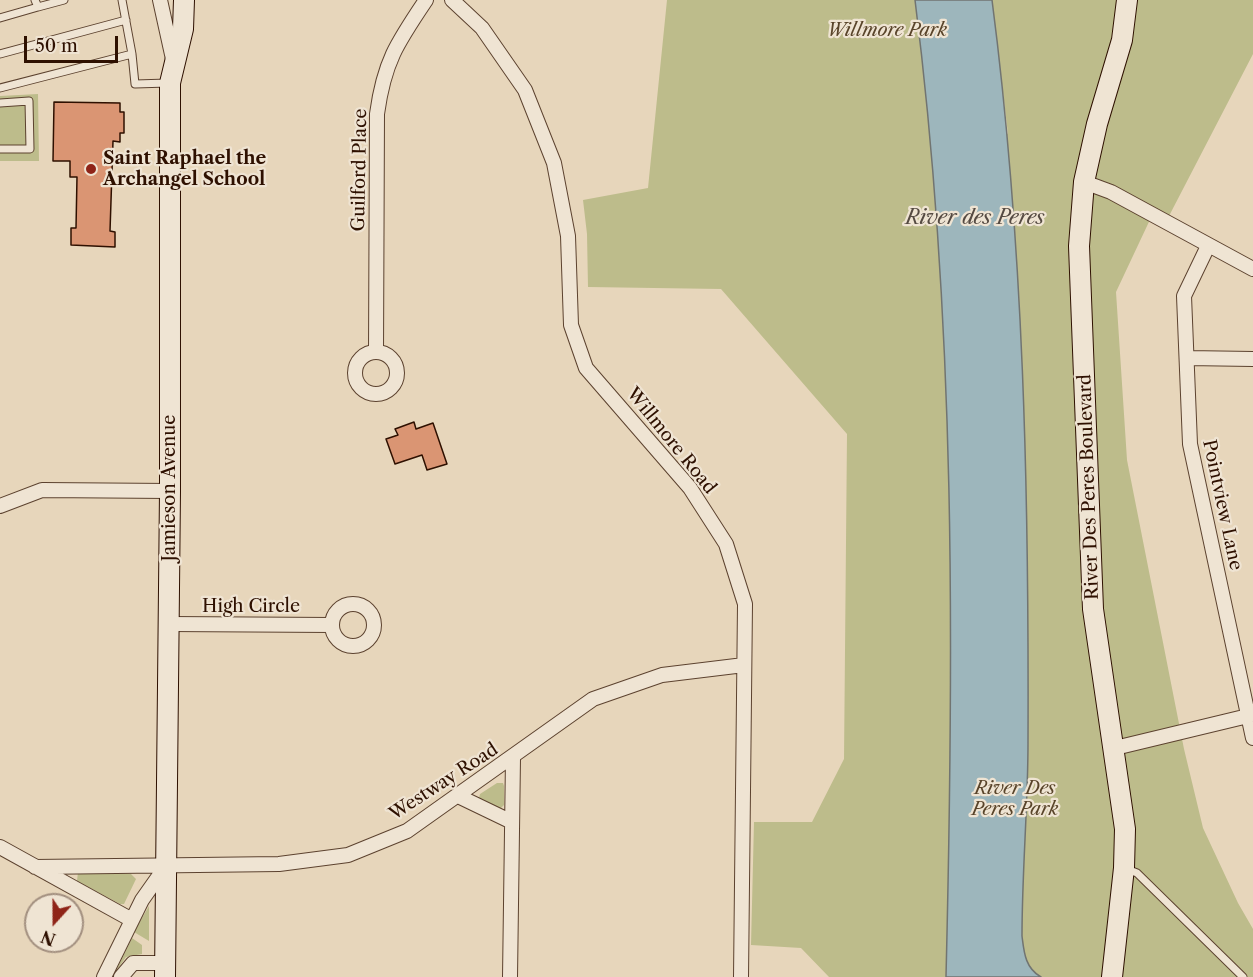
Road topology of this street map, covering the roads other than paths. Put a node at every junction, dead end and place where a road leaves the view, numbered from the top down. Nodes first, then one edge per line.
1 (64, 0) edge
2 (122, 0) edge
3 (160, 0) edge
4 (184, 0) edge
5 (426, 0) edge
6 (452, 0) edge
7 (1127, 0) edge
8 (36, 4) edge
9 (0, 18) edge
10 (126, 20) junction
11 (0, 54) edge
12 (132, 54) junction
13 (173, 58) junction
14 (170, 83) junction
15 (0, 88) edge
16 (0, 102) edge
17 (0, 149) edge
18 (1084, 182) junction
19 (1208, 246) junction
20 (1253, 269) edge
21 (376, 352) dead end
22 (1187, 358) junction
23 (1253, 359) edge
24 (170, 491) junction
25 (0, 506) edge
26 (169, 624) junction
27 (332, 625) dead end
28 (744, 665) junction
29 (1248, 716) junction
30 (1253, 738) edge
31 (1115, 748) junction
32 (513, 758) junction
33 (458, 796) junction
34 (512, 822) junction
35 (0, 847) edge
36 (166, 866) junction
37 (35, 867) junction
38 (1124, 868) junction
39 (132, 920) junction
40 (165, 970) edge
41 (104, 977) edge
42 (121, 977) edge
43 (510, 977) edge
44 (741, 977) edge
45 (1112, 977) edge
46 (1243, 977) edge

1 - 8 lane
2 - 10 lane
3 - 13 street
4 - 13 main road, Jamieson Avenue
5 - 21 street, Guilford Place
6 - 28 street, Willmore Road
7 - 18 main road, River Des Peres Boulevard
8 - 9 lane
10 - 11 lane
10 - 12 lane
12 - 14 lane
12 - 15 lane
13 - 14 main road, Jamieson Avenue
14 - 24 main road, Jamieson Avenue
16 - 17 lane
18 - 19 street
18 - 31 main road, River Des Peres Boulevard
19 - 20 street
19 - 22 street, Pointview Lane
22 - 23 street
22 - 29 street, Pointview Lane
24 - 25 street
24 - 26 main road, Jamieson Avenue
26 - 27 street, High Circle
26 - 36 main road, Jamieson Avenue
28 - 32 street, Westway Road
28 - 44 street, Willmore Road
29 - 30 street, Pointview Lane
29 - 31 street
31 - 38 main road, River Des Peres Boulevard
32 - 33 street, Westway Road
32 - 34 street
33 - 34 street
33 - 36 street, Westway Road
34 - 43 street
35 - 37 street
36 - 37 street, Westway Road
36 - 39 street
36 - 40 main road, Jamieson Avenue
37 - 39 street
38 - 45 main road, River Des Peres Boulevard
38 - 46 lane
39 - 41 street
40 - 42 street

